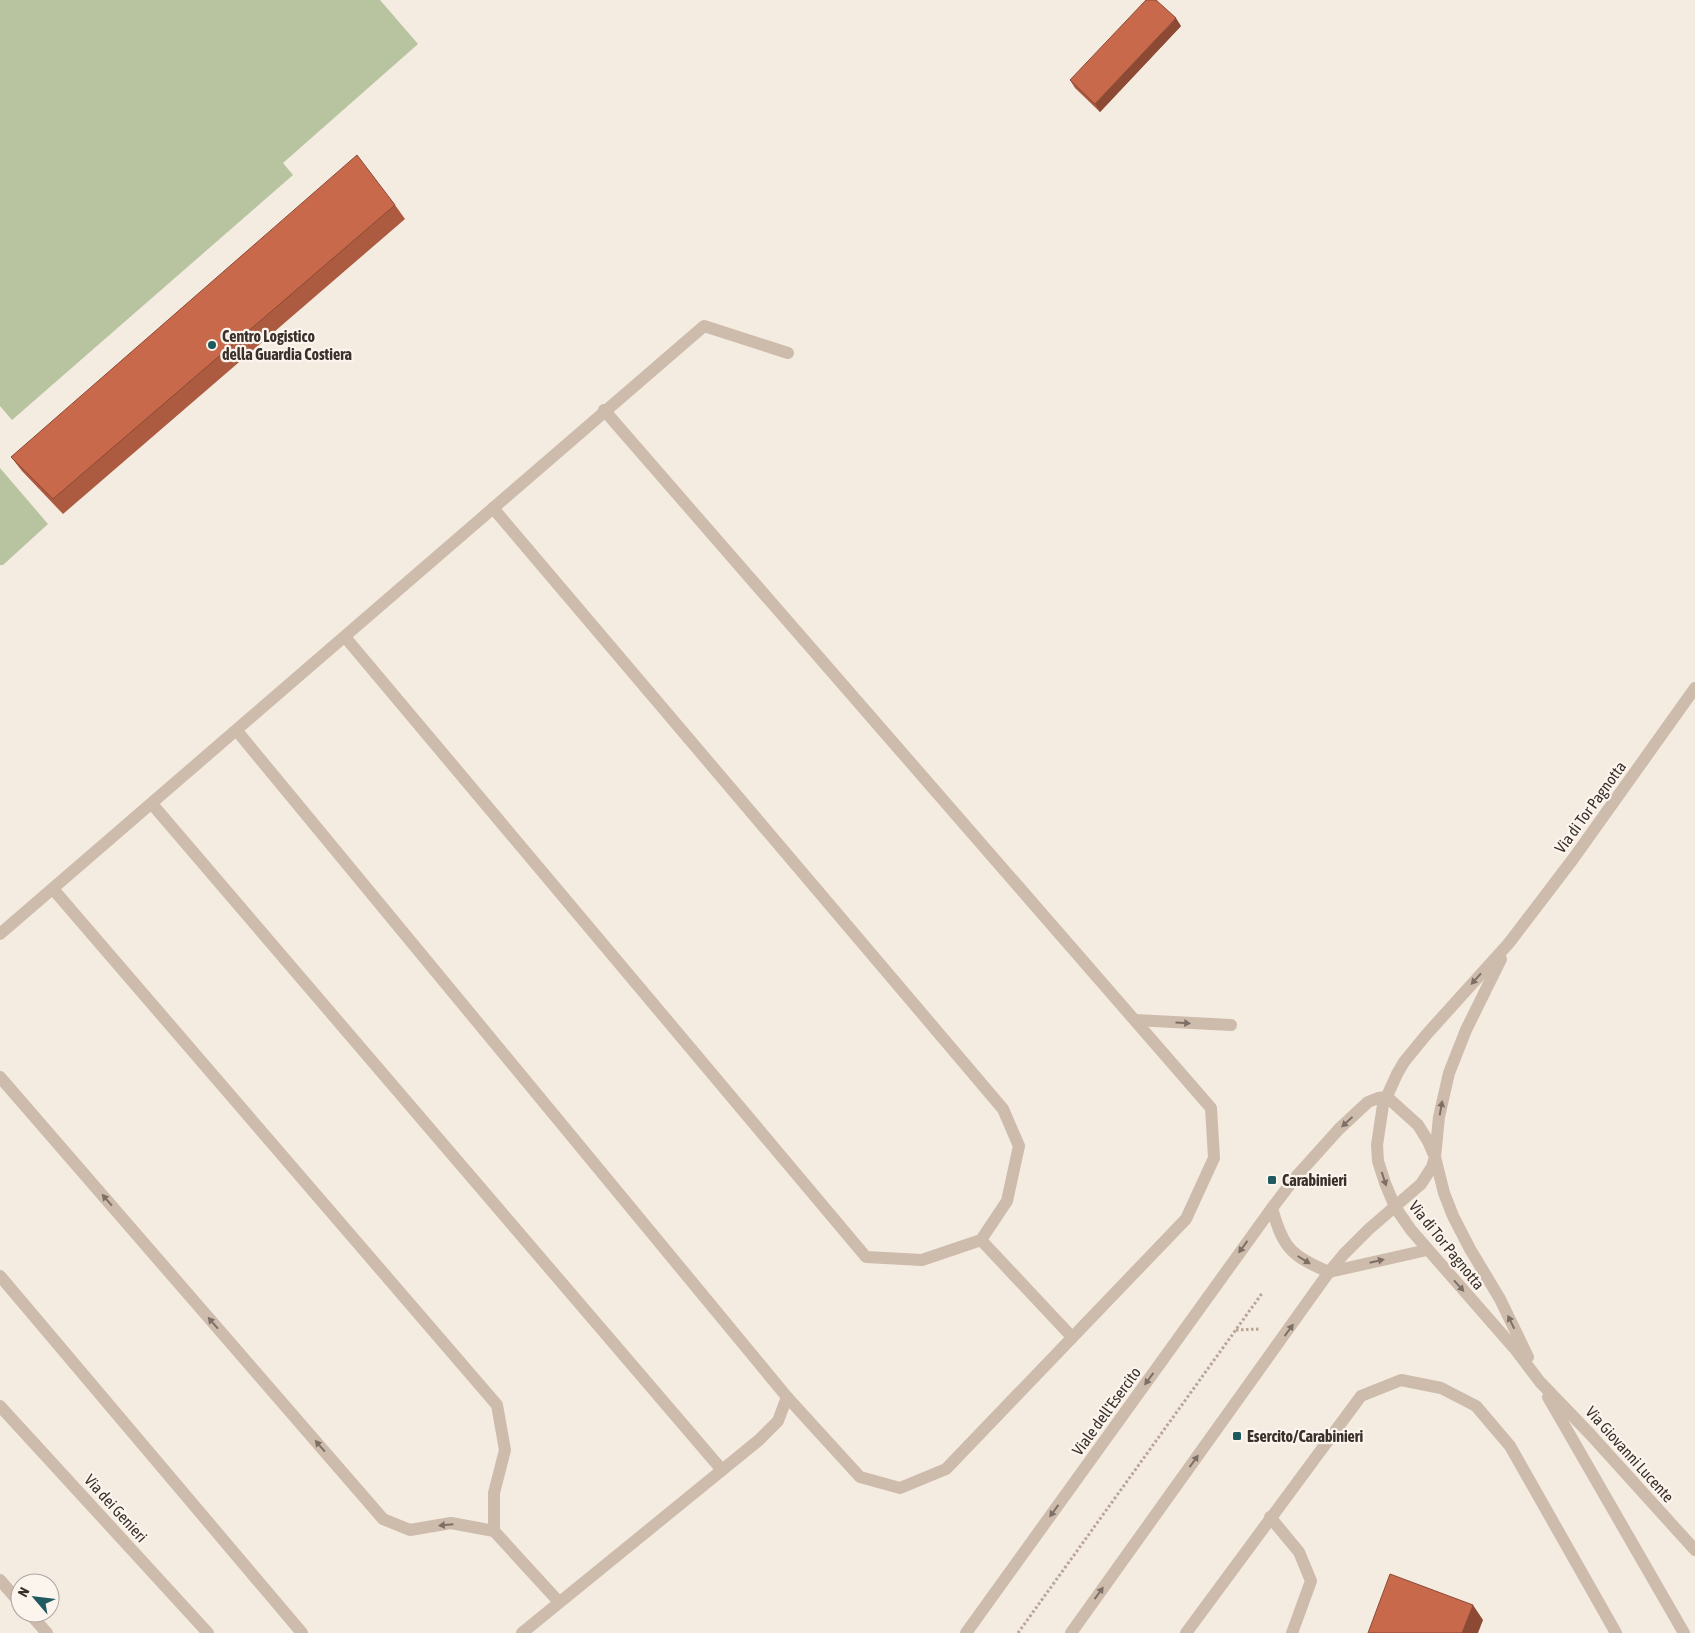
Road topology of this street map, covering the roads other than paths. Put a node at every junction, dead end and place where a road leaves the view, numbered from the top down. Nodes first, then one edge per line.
1 (788, 353) dead end
2 (604, 410) junction
3 (493, 508) junction
4 (345, 637) junction
5 (1695, 688) edge
6 (237, 731) junction
7 (152, 804) junction
8 (52, 889) junction
9 (0, 934) edge
10 (1509, 943) junction
11 (1135, 1020) junction
12 (1231, 1025) dead end
13 (0, 1077) edge
14 (1387, 1097) junction
15 (1435, 1157) junction
16 (1395, 1206) junction
17 (1272, 1208) junction
18 (981, 1240) junction
19 (1426, 1250) junction
20 (1329, 1272) junction
21 (0, 1276) edge
22 (1072, 1337) junction
23 (1540, 1382) junction
24 (787, 1397) junction
25 (0, 1406) edge
26 (722, 1470) junction
27 (1270, 1517) junction
28 (494, 1531) junction
29 (1695, 1550) edge
30 (0, 1580) edge
31 (10, 1591) edge
32 (559, 1602) junction
33 (38, 1623) edge
34 (47, 1633) edge
35 (208, 1633) edge
36 (302, 1633) edge
37 (522, 1633) edge
38 (966, 1633) edge
39 (1070, 1633) edge
40 (1186, 1633) edge
41 (1292, 1633) edge
42 (1616, 1633) edge
43 (1684, 1633) edge

1 - 2 street
2 - 3 street
2 - 11 street
3 - 4 street
3 - 18 street
4 - 6 street
4 - 18 street
5 - 10 street, Via di Tor Pagnotta
6 - 7 street
6 - 24 street
7 - 8 street
7 - 26 street
8 - 9 street
8 - 28 street
10 -> 14 street, Via di Tor Pagnotta
15 -> 10 street, Via di Tor Pagnotta
11 -> 12 street
11 - 22 street
28 -> 13 street
14 - 15 street
14 -> 16 street, Via di Tor Pagnotta
14 -> 17 street, Viale dell'Esercito
15 - 16 street
23 -> 15 street, Via di Tor Pagnotta
16 - 19 street, Via di Tor Pagnotta
16 - 20 street
17 -> 20 street
17 -> 38 street, Viale dell'Esercito
18 - 22 street
20 -> 19 street
19 -> 23 street, Via di Tor Pagnotta
39 -> 20 street
21 - 36 street
22 - 24 street
23 - 29 street, Via Giovanni Lucente
23 - 43 street, Via di Tor Pagnotta
24 - 26 street
25 - 35 street, Via dei Genieri
26 - 32 street
27 - 40 street
27 - 41 street
27 - 42 street
28 - 32 street
30 - 31 street
32 - 37 street
33 - 34 street

